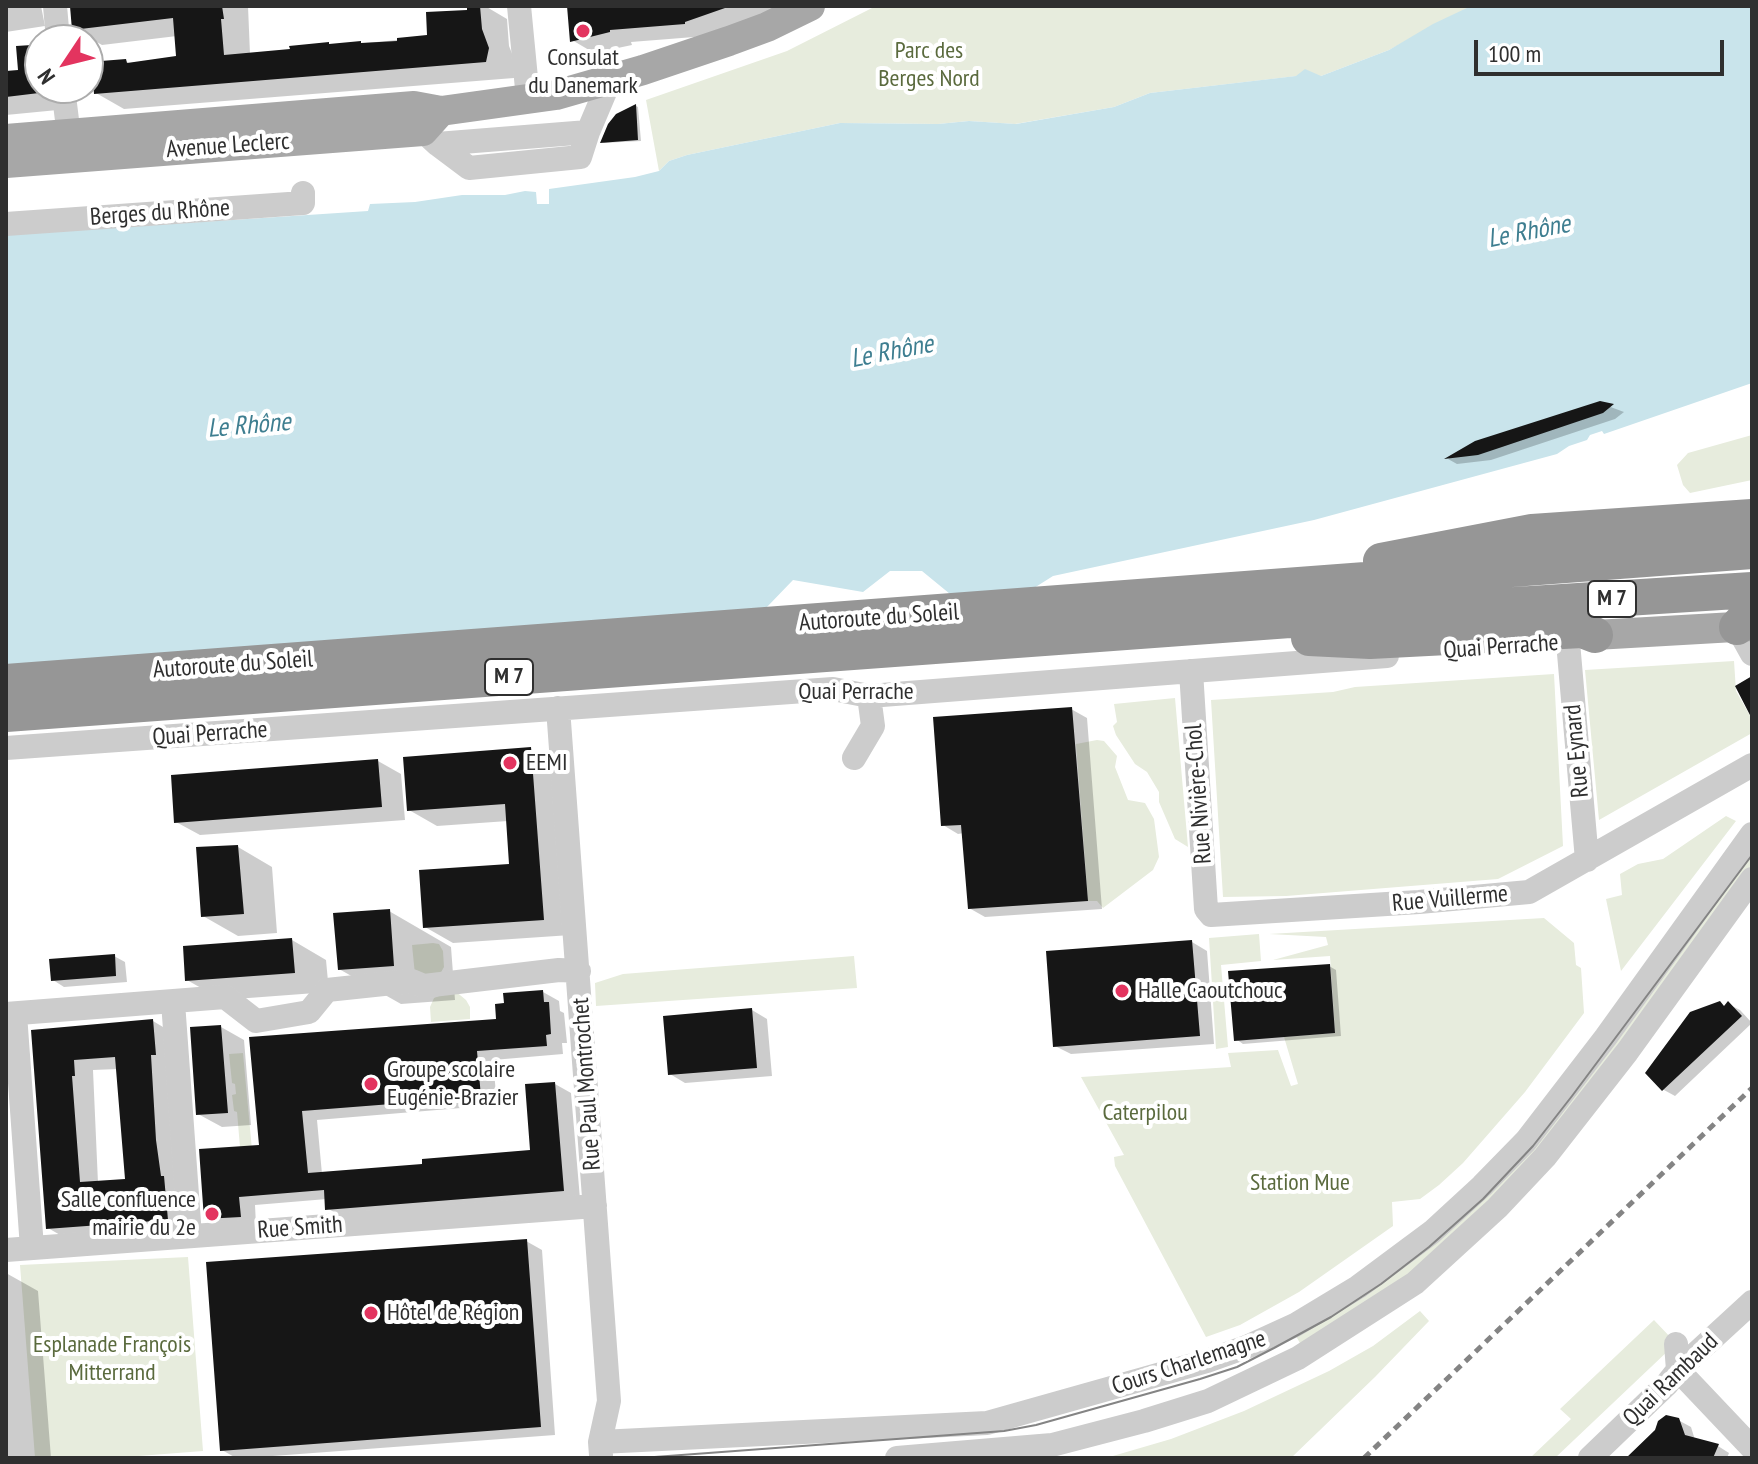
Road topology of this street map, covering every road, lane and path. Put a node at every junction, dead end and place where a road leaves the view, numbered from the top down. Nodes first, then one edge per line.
1 (519, 6) edge
2 (810, 6) edge
3 (610, 80) junction
4 (528, 99) junction
5 (65, 104) edge
6 (434, 129) junction
7 (6, 139) edge
8 (70, 146) junction
9 (6, 163) edge
10 (303, 193) dead end
11 (6, 224) edge
12 (1748, 514) edge
13 (1738, 552) edge
14 (1292, 587) junction
15 (1745, 617) edge
16 (1147, 631) junction
17 (1582, 639) junction
18 (1191, 671) junction
19 (6, 682) edge
20 (869, 696) junction
21 (558, 708) junction
22 (6, 714) edge
23 (6, 748) edge
24 (854, 758) dead end
25 (1752, 765) edge
26 (1752, 834) edge
27 (1587, 860) junction
28 (1752, 879) edge
29 (1211, 915) joint
30 (579, 971) junction
31 (173, 1002) junction
32 (10, 1014) edge
33 (595, 1206) junction
34 (190, 1236) junction
35 (32, 1248) junction
36 (6, 1250) edge
37 (1752, 1302) edge
38 (1676, 1344) dead end
39 (1207, 1361) junction
40 (1678, 1370) junction
41 (1223, 1394) junction
42 (1752, 1448) edge
43 (600, 1450) edge
44 (897, 1458) edge
45 (1590, 1458) edge

1 - 4 street
2 - 3 main road, Avenue Leclerc
3 - 4 main road, Avenue Leclerc
3 - 6 street
4 - 6 main road, Avenue Leclerc
5 - 8 street
6 - 8 main road, Avenue Leclerc
7 - 8 main road, Avenue Leclerc
8 - 9 main road, Avenue Leclerc
10 - 11 street, Berges du Rhône
12 - 14 highway
13 - 14 highway, Autoroute du Soleil / M 7
14 - 19 highway, Autoroute du Soleil / M 7
15 - 16 highway, Autoroute du Soleil / M 7
15 - 17 main road, Quai Perrache
16 - 17 highway
16 - 22 highway, Autoroute du Soleil / M 7
17 - 18 street, Quai Perrache
17 - 27 street, Rue Eynard
18 - 20 street, Quai Perrache
18 - 29 street, Rue Nivière-Chol
20 - 21 street, Quai Perrache
20 - 24 street
21 - 23 street, Quai Perrache
21 - 30 street, Rue Paul Montrochet
25 - 27 street, Rue Vuillerme
26 - 39 street, Cours Charlemagne
27 - 29 street, Rue Vuillerme
28 - 41 street, Cours Charlemagne
30 - 31 street
30 - 33 street, Rue Paul Montrochet
31 - 32 street
31 - 34 street
32 - 35 street
33 - 34 street, Rue Smith
33 - 43 street, Rue Paul Montrochet
34 - 35 street, Rue Smith
35 - 36 street, Rue Smith
37 - 40 street, Quai Rambaud
38 - 40 street
39 - 41 street
39 - 43 street, Cours Charlemagne
40 - 42 street
40 - 45 street, Quai Rambaud
41 - 44 street, Cours Charlemagne

